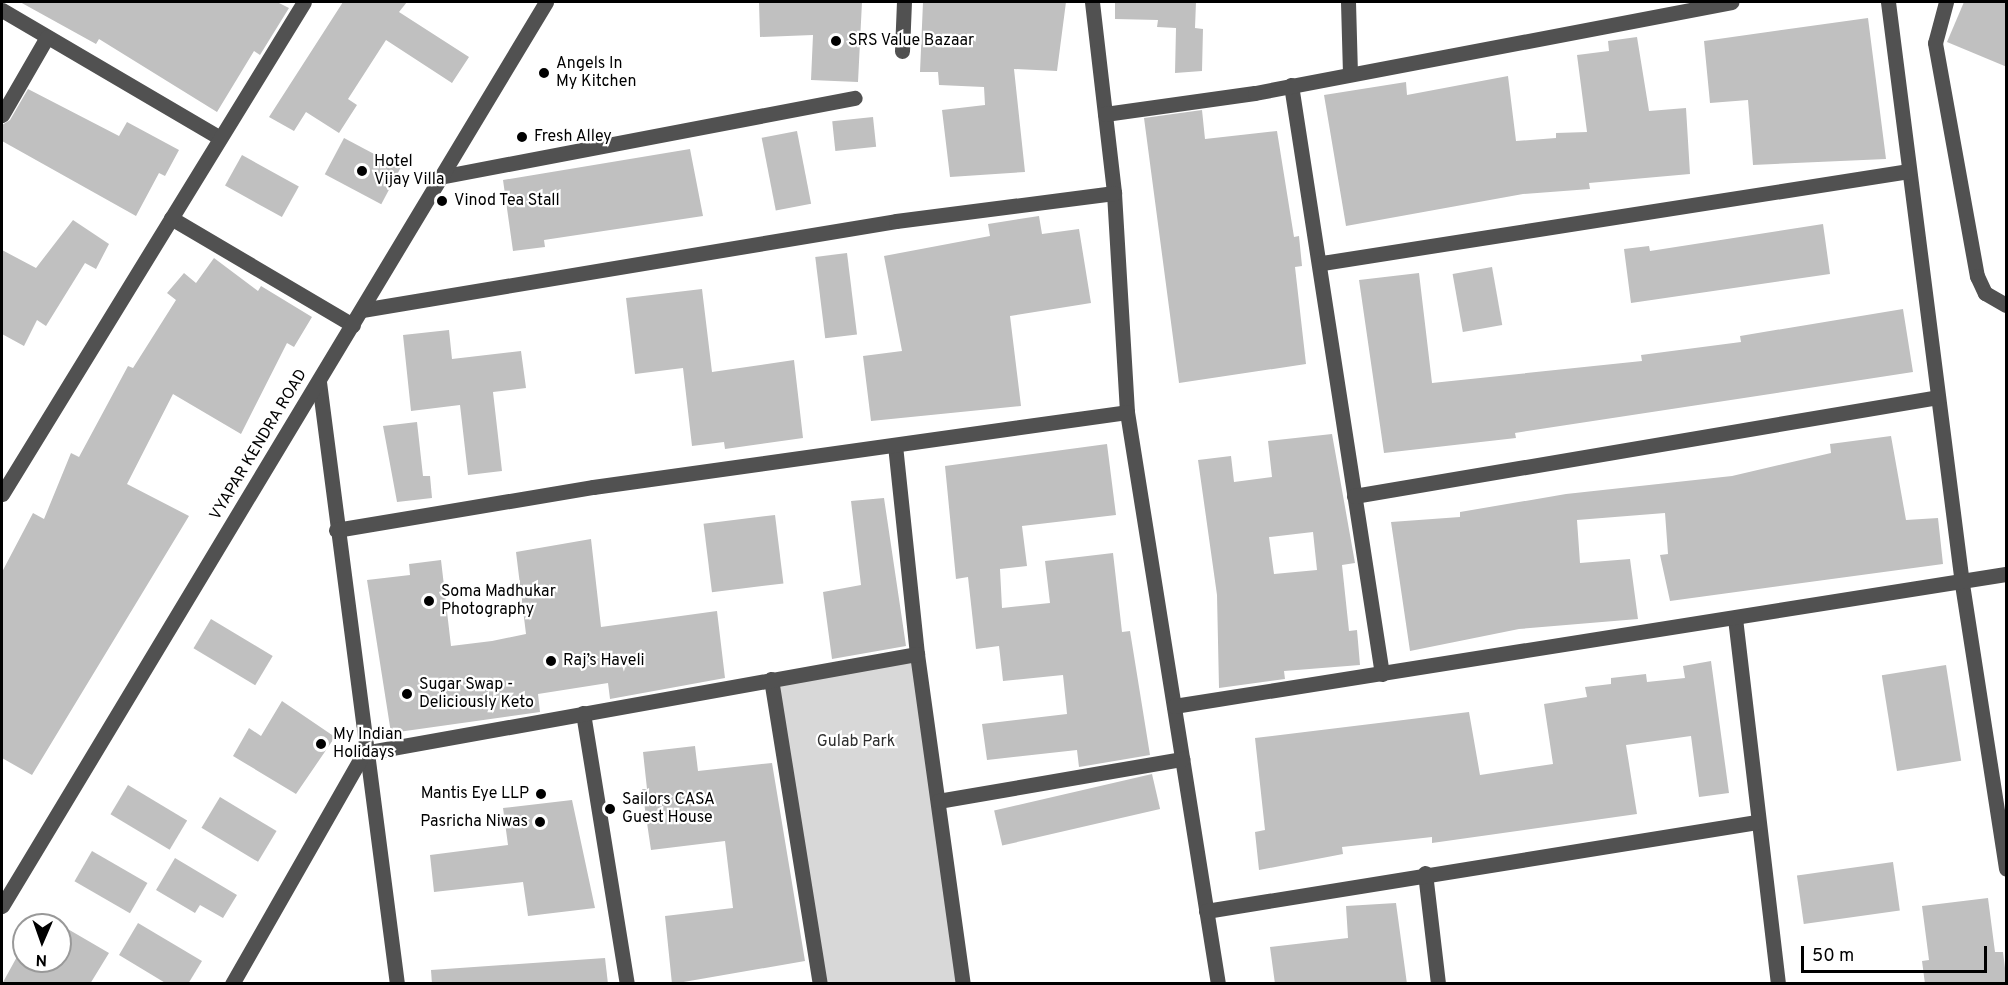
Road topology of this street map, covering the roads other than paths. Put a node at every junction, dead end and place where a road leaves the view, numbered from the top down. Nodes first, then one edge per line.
1 (304, 2) edge
2 (546, 2) edge
3 (904, 2) edge
4 (1092, 2) edge
5 (1348, 2) edge
6 (1731, 2) edge
7 (1888, 2) edge
8 (1946, 2) edge
9 (2, 10) edge
10 (48, 37) junction
11 (902, 51) dead end
12 (1350, 73) junction
13 (1291, 85) junction
14 (855, 98) dead end
15 (1105, 114) junction
16 (2, 115) edge
17 (217, 136) junction
18 (1909, 171) junction
19 (445, 176) junction
20 (1114, 193) junction
21 (171, 218) junction
22 (1322, 263) junction
23 (2007, 305) edge
24 (362, 310) junction
25 (353, 326) junction
26 (319, 382) junction
27 (1938, 397) junction
28 (1127, 412) junction
29 (895, 445) junction
30 (2, 494) edge
31 (1354, 496) junction
32 (336, 530) junction
33 (2007, 574) edge
34 (1962, 584) junction
35 (1735, 618) junction
36 (917, 654) junction
37 (1382, 674) junction
38 (771, 680) junction
39 (1174, 706) junction
40 (583, 713) junction
41 (364, 753) junction
42 (1182, 759) junction
43 (938, 801) junction
44 (1757, 822) junction
45 (2007, 869) edge
46 (1425, 873) junction
47 (2, 906) edge
48 (1206, 911) junction
49 (232, 984) edge
50 (397, 984) edge
51 (627, 984) edge
52 (820, 984) edge
53 (963, 984) edge
54 (1218, 984) edge
55 (1438, 984) edge
56 (1778, 984) edge

1 - 17 street
2 - 19 street, VYAPAR KENDRA ROAD
3 - 11 street
4 - 15 street
5 - 12 street
6 - 12 street
7 - 18 street
8 - 23 street
9 - 10 street
10 - 16 street
10 - 17 street
12 - 13 street
13 - 15 street
13 - 22 street
14 - 19 street
15 - 20 street
17 - 21 street
18 - 22 street
18 - 27 street
19 - 24 street, VYAPAR KENDRA ROAD
20 - 24 street
20 - 28 street
21 - 25 street
21 - 30 street
22 - 31 street
24 - 25 street, VYAPAR KENDRA ROAD
25 - 26 street, VYAPAR KENDRA ROAD
26 - 32 street
26 - 47 street, VYAPAR KENDRA ROAD
27 - 31 street
27 - 34 street
28 - 29 street
28 - 39 street
29 - 32 street
29 - 36 street
31 - 37 street
32 - 41 street
33 - 34 street
34 - 35 street
34 - 45 street
35 - 37 street
35 - 44 street
36 - 38 street
36 - 43 street
37 - 39 street
38 - 40 street
38 - 52 street
39 - 42 street
40 - 41 street
40 - 51 street
41 - 49 street
41 - 50 street
42 - 43 street
42 - 48 street
43 - 53 street
44 - 46 street
44 - 56 street
46 - 48 street
46 - 55 street
48 - 54 street

